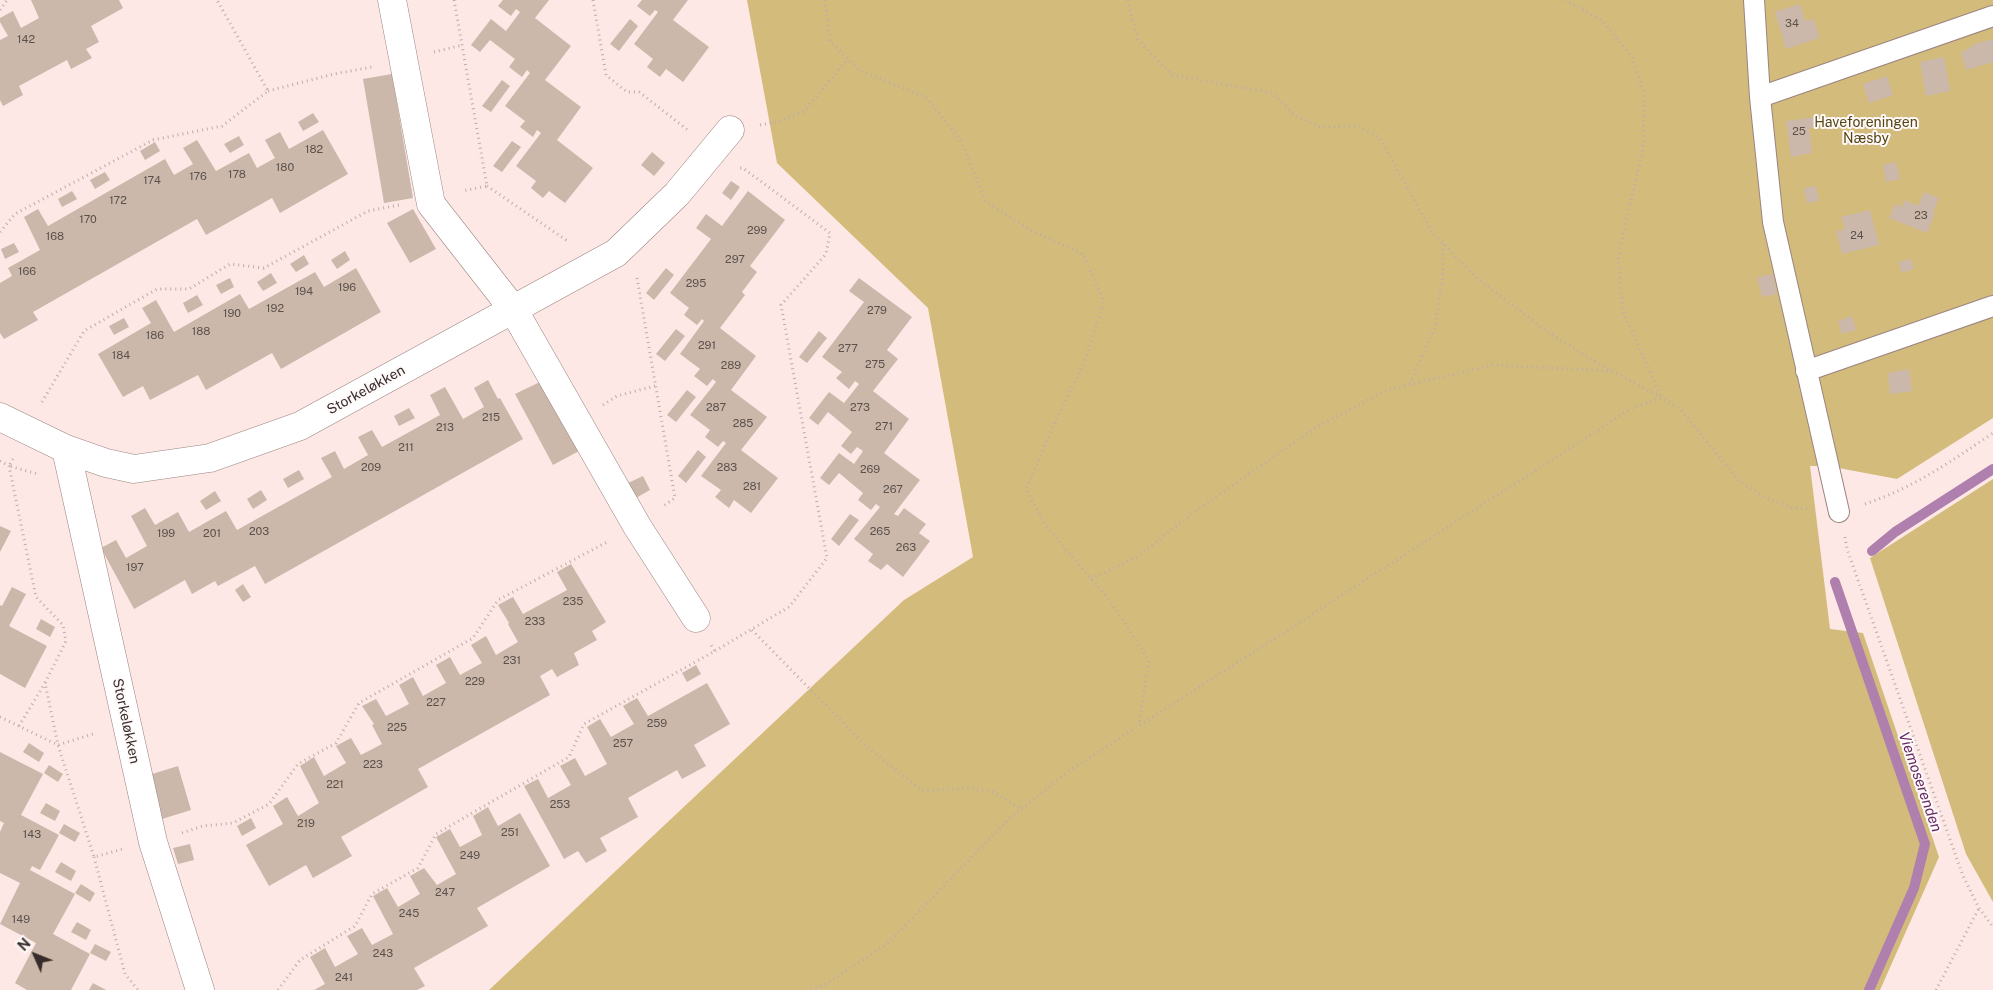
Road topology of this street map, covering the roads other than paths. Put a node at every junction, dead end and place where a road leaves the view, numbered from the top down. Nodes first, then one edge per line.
1 (392, 0) edge
2 (1754, 0) edge
3 (1993, 16) edge
4 (1760, 97) junction
5 (722, 140) road end
6 (1993, 306) edge
7 (513, 309) junction
8 (1806, 370) junction
9 (0, 417) edge
10 (66, 449) junction
11 (1839, 512) road end
12 (696, 618) road end
13 (200, 990) edge

1 - 7 street
2 - 4 lane
3 - 4 lane
4 - 8 lane
5 - 7 street, Storkeløkken
6 - 8 lane
7 - 10 street, Storkeløkken
7 - 12 street
8 - 11 lane
9 - 10 street, Storkeløkken
10 - 13 street, Storkeløkken

